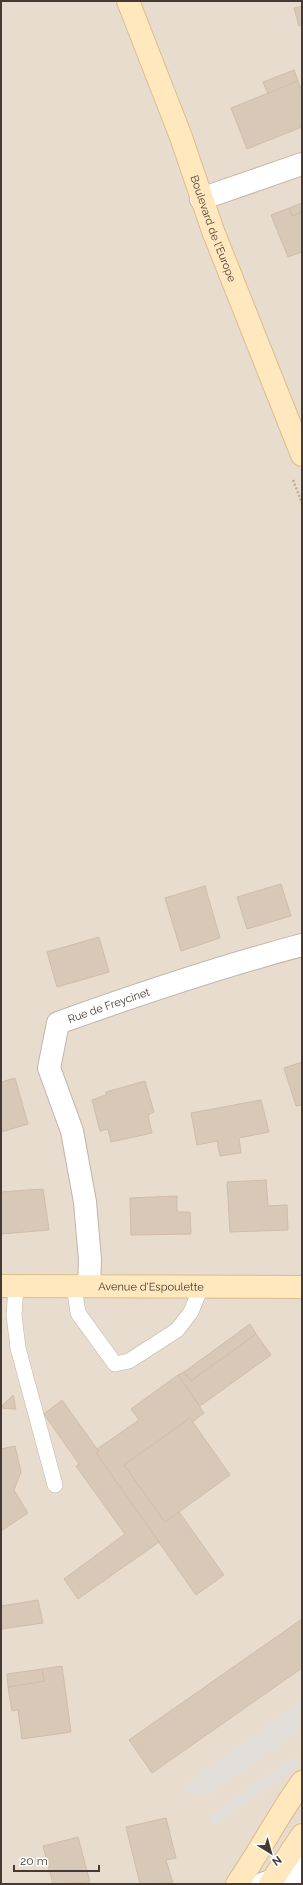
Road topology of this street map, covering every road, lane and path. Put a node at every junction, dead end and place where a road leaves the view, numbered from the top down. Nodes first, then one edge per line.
1 (128, 1) edge
2 (302, 164) edge
3 (201, 199) junction
4 (302, 455) edge
5 (302, 945) edge
6 (8, 1286) edge
7 (82, 1286) junction
8 (201, 1286) junction
9 (302, 1287) edge
10 (56, 1485) dead end
11 (302, 1782) edge
12 (297, 1842) edge
13 (302, 1872) edge
14 (268, 1883) edge
15 (302, 1883) edge
16 (237, 1884) edge

1 - 3 main road, Boulevard de l'Europe
2 - 3 street
3 - 4 main road, Boulevard de l'Europe
5 - 7 street, Rue de Freycinet
6 - 7 main road, Avenue d'Espoulette
6 - 10 lane
7 - 8 main road, Avenue d'Espoulette
7 - 8 lane
8 - 9 main road, Avenue d'Espoulette
11 - 16 main road
12 - 13 street
12 - 14 main road
14 - 15 street

